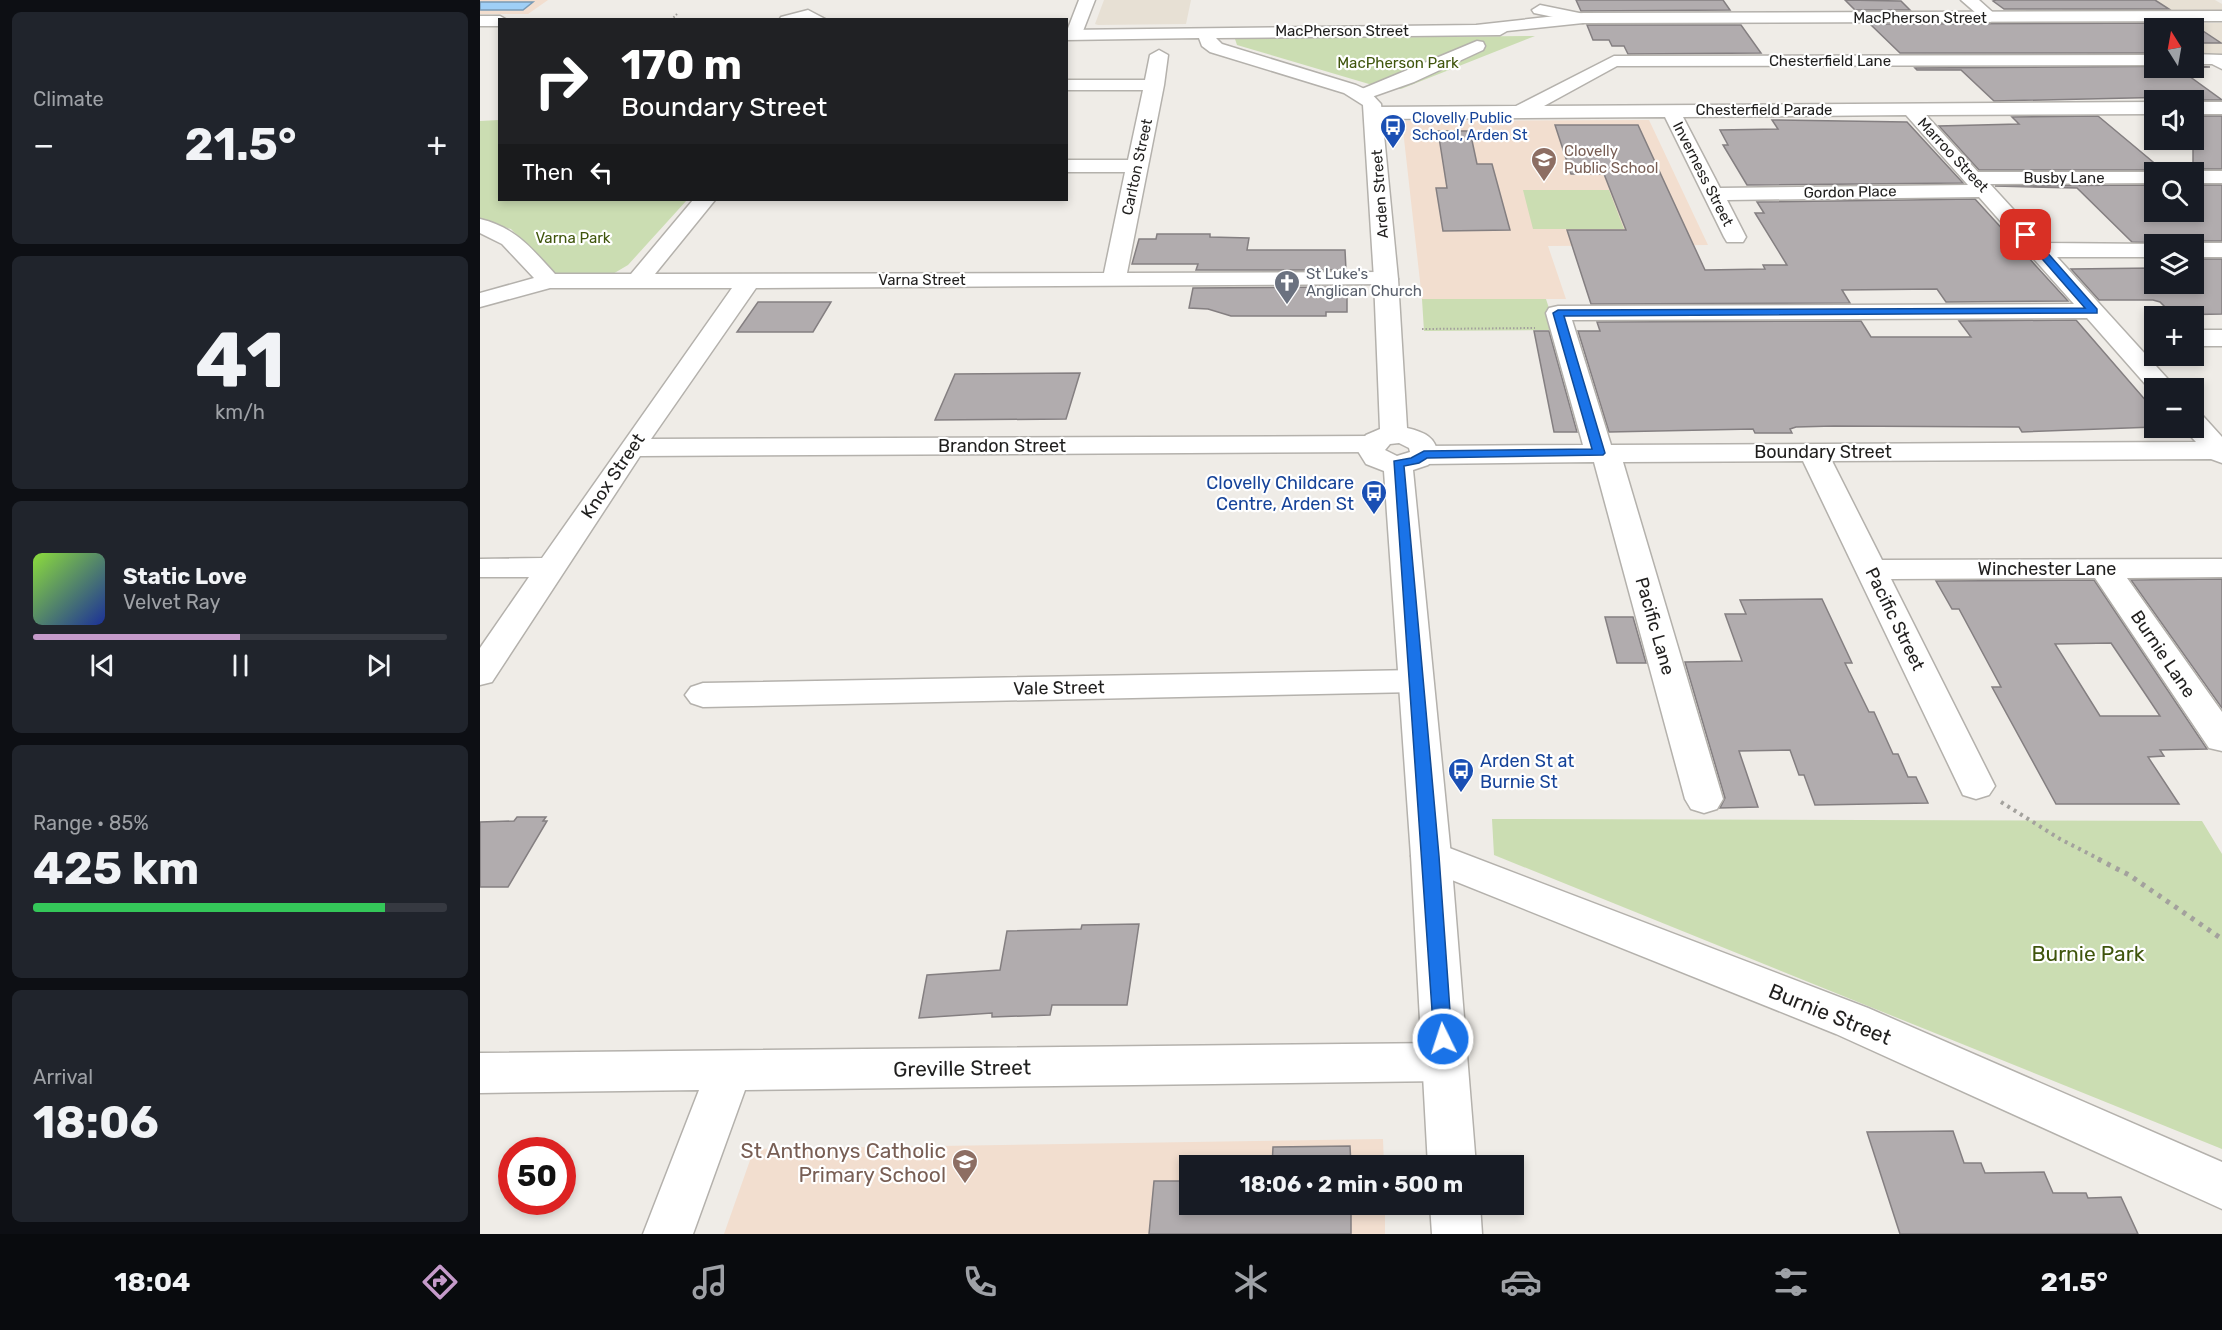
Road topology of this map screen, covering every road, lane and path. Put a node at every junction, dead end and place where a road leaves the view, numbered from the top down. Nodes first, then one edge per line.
1 (1087, 0) edge
2 (1969, 0) edge
3 (792, 13) edge
4 (678, 14) dead end
5 (1542, 15) edge
6 (2222, 16) edge
7 (1990, 17) junction
8 (673, 18) edge
9 (818, 18) edge
10 (1618, 19) junction
11 (480, 21) edge
12 (498, 21) edge
13 (1069, 32) edge
14 (1207, 32) junction
15 (1477, 38) junction
16 (1159, 55) dead end
17 (2204, 59) edge
18 (2144, 60) edge
19 (2222, 63) edge
20 (1068, 85) edge
21 (1155, 85) junction
22 (1363, 95) junction
23 (2144, 108) edge
24 (2204, 108) edge
25 (2222, 108) edge
26 (1911, 110) junction
27 (1671, 111) junction
28 (1518, 112) junction
29 (1374, 113) junction
30 (1135, 165) junction
31 (1068, 166) edge
32 (2144, 177) edge
33 (2204, 177) edge
34 (2222, 177) edge
35 (1981, 184) junction
36 (1713, 194) junction
37 (703, 201) edge
38 (480, 226) edge
39 (1736, 237) dead end
40 (2040, 250) junction
41 (2144, 250) edge
42 (2204, 250) edge
43 (2222, 250) edge
44 (1114, 279) junction
45 (1386, 279) junction
46 (549, 281) junction
47 (637, 281) junction
48 (749, 281) junction
49 (480, 300) edge
50 (2094, 311) junction
51 (1561, 321) junction
52 (1422, 328) dead end
53 (2119, 338) junction
54 (2144, 338) edge
55 (2204, 338) edge
56 (2222, 338) edge
57 (2154, 378) edge
58 (2204, 433) edge
59 (631, 448) junction
60 (1397, 449) junction
61 (2221, 451) edge
62 (1813, 452) junction
63 (1602, 453) junction
64 (553, 567) junction
65 (480, 568) edge
66 (2105, 568) junction
67 (2222, 568) edge
68 (1871, 570) junction
69 (480, 674) edge
70 (1416, 681) junction
71 (702, 695) dead end
72 (2222, 739) edge
73 (1976, 786) joint
74 (1704, 799) dead end
75 (1431, 856) junction
76 (2222, 939) edge
77 (1444, 1062) junction
78 (729, 1071) junction
79 (480, 1073) edge
80 (1451, 1155) edge
81 (2222, 1186) edge
82 (1456, 1215) edge
83 (668, 1234) edge
84 (1457, 1234) edge

1 - 13 street
2 - 7 street
3 - 9 street
4 - 8 path
5 - 10 street, MacPherson Street
5 - 10 street, MacPherson Street
5 - 15 street, MacPherson Street
6 - 7 street, MacPherson Street
7 - 10 street, MacPherson Street
11 - 12 street
13 - 14 street, MacPherson Street
14 - 15 street, MacPherson Street
14 - 22 street
15 - 22 street
16 - 21 street, Carlton Street
17 - 19 street
18 - 28 street, Chesterfield Lane
20 - 21 street
21 - 30 street, Carlton Street
22 - 29 street, Arden Street
23 - 26 street, Chesterfield Parade
24 - 25 street
26 - 27 street, Chesterfield Parade
26 - 35 street, Marroo Street
27 - 28 street, Chesterfield Parade
27 - 36 street, Inverness Street
28 - 29 street, Chesterfield Parade
29 - 45 street, Arden Street
30 - 31 street
30 - 44 street, Carlton Street
32 - 35 street, Busby Lane
33 - 34 street
35 - 36 street, Gordon Place
35 - 40 street, Marroo Street
36 - 39 street, Inverness Street
37 - 47 street
38 - 46 street
40 - 41 street
40 - 50 street, Marroo Street
42 - 43 street
44 - 45 street, Varna Street
44 - 48 street, Varna Street
45 - 60 street, Arden Street
46 - 47 street, Varna Street
46 - 49 street, Varna Street
47 - 48 street, Varna Street
48 - 59 street, Knox Street
50 - 51 street
50 - 53 street, Marroo Street
51 - 52 path
51 - 63 street, Pacific Lane
53 - 54 street
53 - 57 street, Marroo Street
55 - 56 street
58 - 61 street
59 - 60 street, Brandon Street
59 - 64 street, Knox Street
60 - 63 street, Boundary Street
60 - 70 street, Arden Street
61 - 62 street, Boundary Street
62 - 63 street, Boundary Street
62 - 68 street, Pacific Street
63 - 74 street, Pacific Lane
64 - 65 street
64 - 69 street, Knox Street
66 - 67 street, Winchester Lane
66 - 68 street, Winchester Lane
66 - 72 street, Burnie Lane
68 - 73 street, Pacific Street
70 - 71 street, Vale Street
70 - 75 street, Arden Street
73 - 76 path
75 - 77 street, Arden Street
75 - 81 street, Burnie Street
77 - 78 street, Greville Street
77 - 80 street, Arden Street
78 - 79 street, Greville Street
78 - 83 street
82 - 84 street

